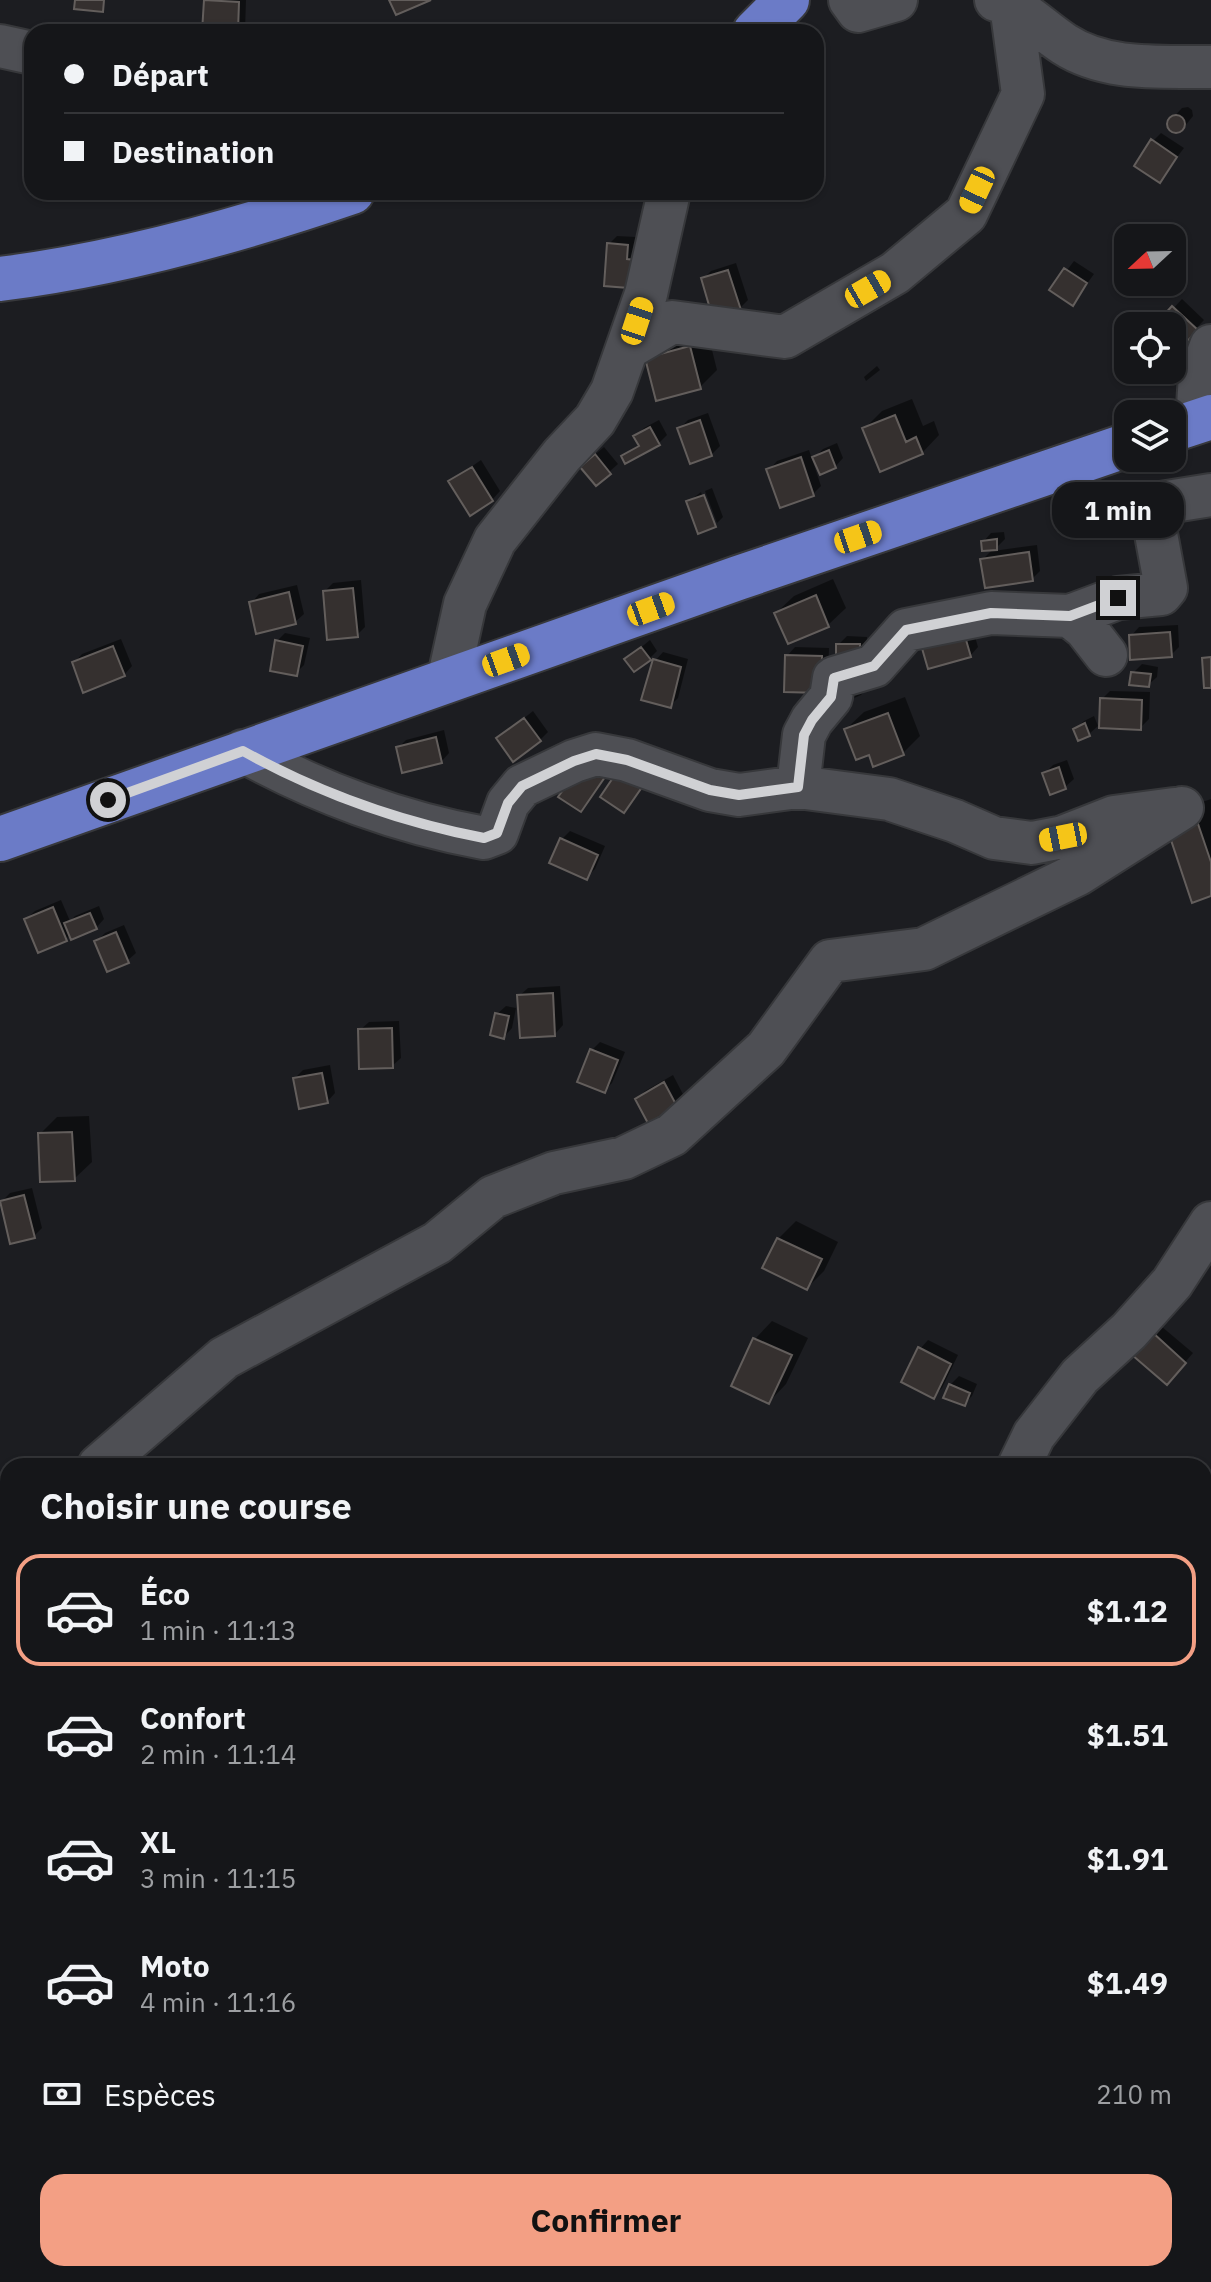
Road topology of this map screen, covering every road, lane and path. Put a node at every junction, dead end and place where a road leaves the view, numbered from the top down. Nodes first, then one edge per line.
1 (787, 0) edge
2 (850, 0) edge
3 (896, 0) edge
4 (1006, 2) edge
5 (763, 24) edge
6 (0, 46) edge
7 (24, 51) edge
8 (1211, 67) edge
9 (329, 200) edge
10 (667, 200) edge
11 (0, 279) edge
12 (1211, 346) edge
13 (628, 348) junction
14 (1193, 423) edge
15 (1114, 450) edge
16 (1211, 495) edge
17 (1070, 616) junction
18 (1106, 655) dead end
19 (448, 681) junction
20 (243, 751) junction
21 (798, 787) junction
22 (1196, 807) edge
23 (0, 839) edge
24 (1211, 1223) edge
25 (108, 1458) edge
26 (1023, 1458) edge

1 - 5 highway
2 - 3 street
4 - 8 street
4 - 13 street
6 - 7 street
9 - 11 highway
10 - 13 street
12 - 14 street
13 - 19 street
15 - 19 highway
16 - 17 street
17 - 18 street
17 - 21 street
19 - 20 highway
20 - 21 street
20 - 23 highway
21 - 22 street
22 - 25 street
24 - 26 street

